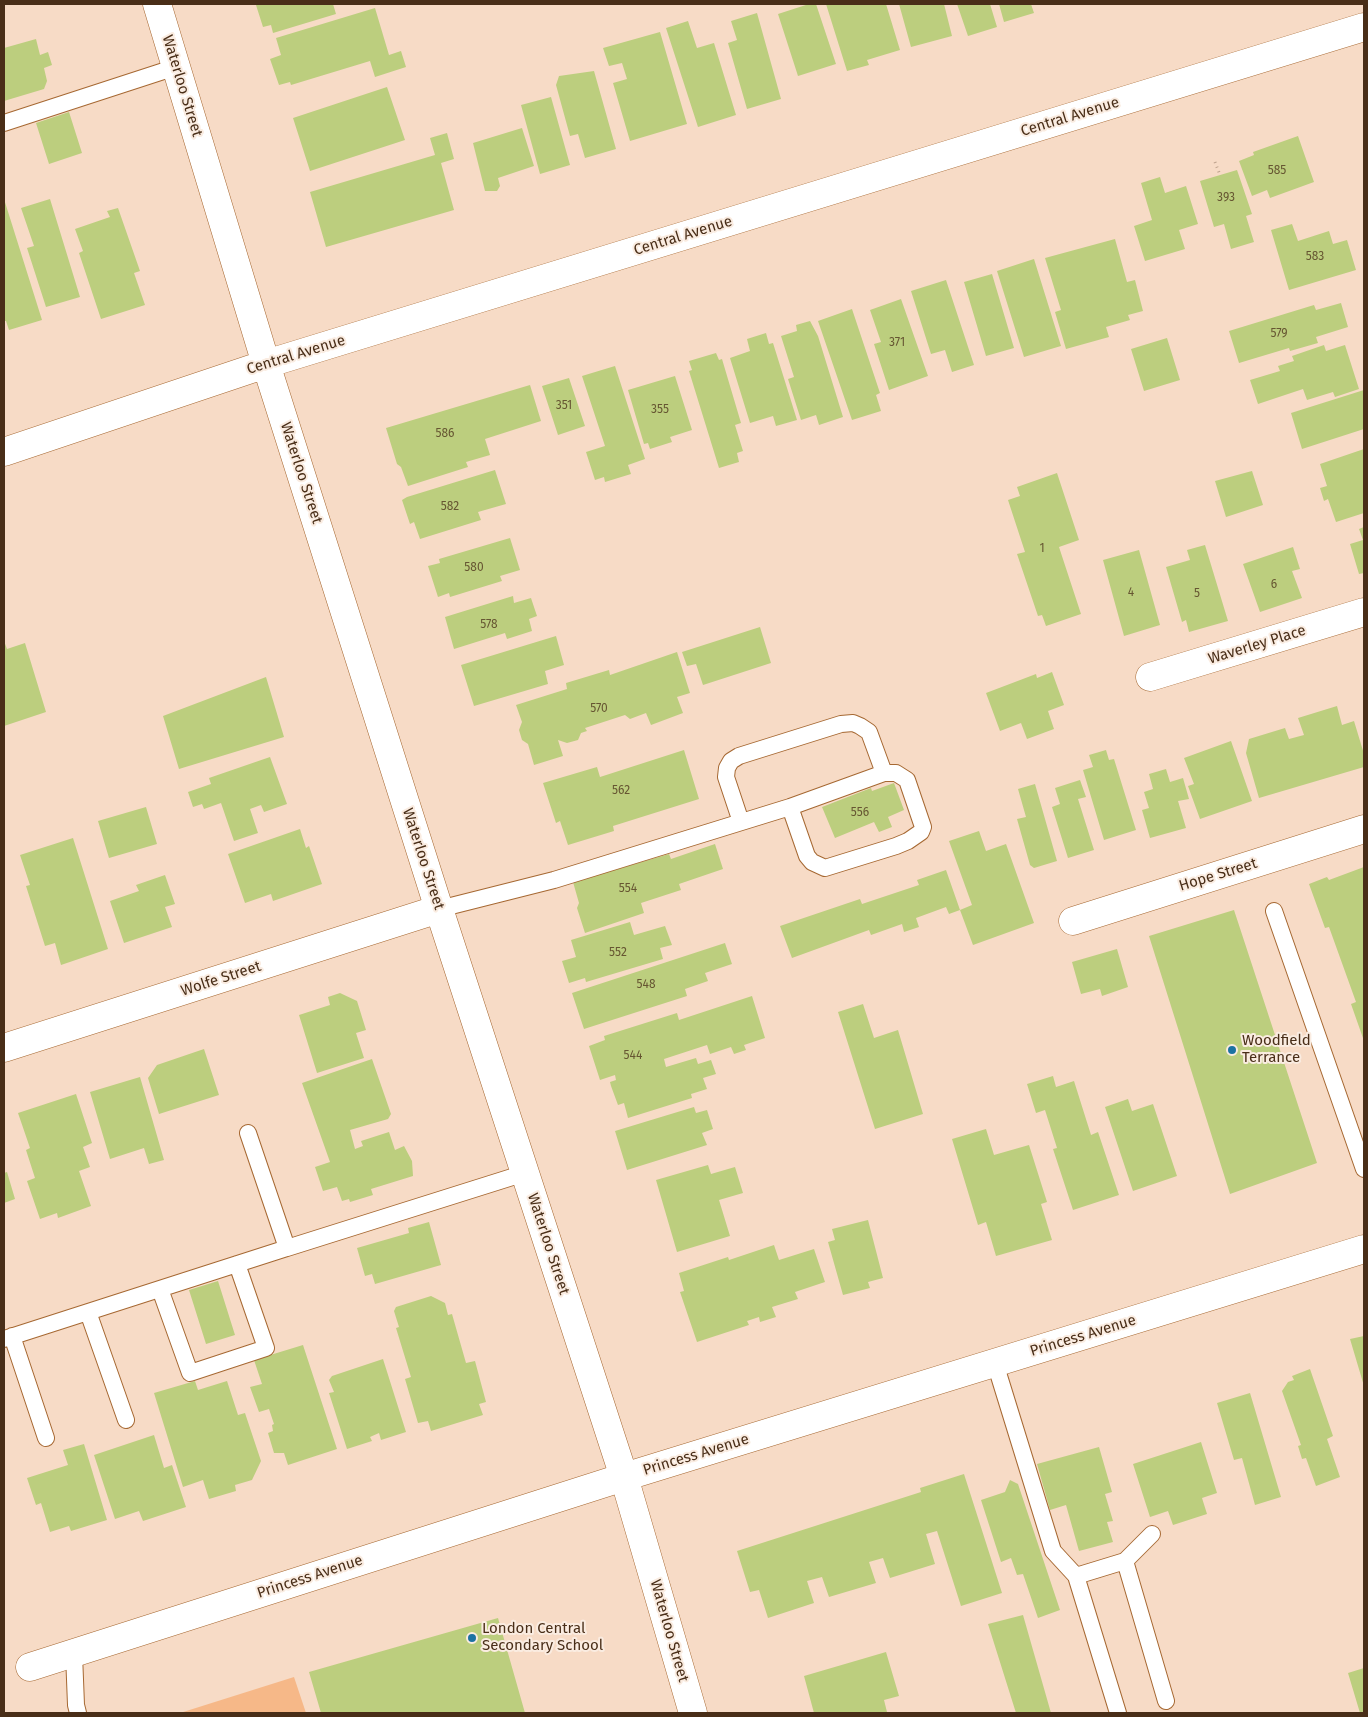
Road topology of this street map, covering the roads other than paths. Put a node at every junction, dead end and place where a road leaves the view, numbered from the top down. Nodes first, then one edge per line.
1 (157, 4) edge
2 (1364, 27) edge
3 (176, 67) junction
4 (4, 123) edge
5 (266, 364) junction
6 (4, 452) edge
7 (1364, 612) edge
8 (1150, 677) dead end
9 (884, 773) junction
10 (790, 807) junction
11 (741, 822) junction
12 (1364, 829) edge
13 (439, 909) junction
14 (1274, 911) dead end
15 (1073, 921) dead end
16 (4, 1048) edge
17 (248, 1134) dead end
18 (1364, 1169) edge
19 (525, 1172) junction
20 (287, 1248) junction
21 (1364, 1249) edge
22 (236, 1264) junction
23 (160, 1289) junction
24 (88, 1312) junction
25 (8, 1338) edge
26 (995, 1363) junction
27 (126, 1420) dead end
28 (46, 1438) dead end
29 (624, 1477) junction
30 (1152, 1534) dead end
31 (1124, 1561) junction
32 (1076, 1576) junction
33 (74, 1654) junction
34 (30, 1667) dead end
35 (1166, 1701) dead end
36 (78, 1713) edge
37 (693, 1713) edge
38 (1118, 1713) edge

1 - 3 street, Waterloo Street
2 - 5 street, Central Avenue
3 - 4 lane
3 - 5 street, Waterloo Street
5 - 6 street, Central Avenue
5 - 13 street, Waterloo Street
7 - 8 street, Waverley Place
9 - 10 lane
9 - 10 lane
9 - 11 lane
10 - 11 lane
11 - 13 lane
12 - 15 street, Hope Street
13 - 16 street, Wolfe Street
13 - 19 street, Waterloo Street
14 - 18 lane
17 - 20 lane
19 - 20 lane
19 - 29 street, Waterloo Street
20 - 22 lane
21 - 26 street, Princess Avenue
22 - 23 lane
22 - 23 lane
23 - 24 lane
24 - 25 lane
24 - 27 lane
25 - 28 lane
26 - 29 street, Princess Avenue
26 - 32 lane
29 - 33 street, Princess Avenue
29 - 37 street, Waterloo Street
30 - 31 lane
31 - 32 lane
31 - 35 lane
32 - 38 lane
33 - 34 street, Princess Avenue
33 - 36 lane

